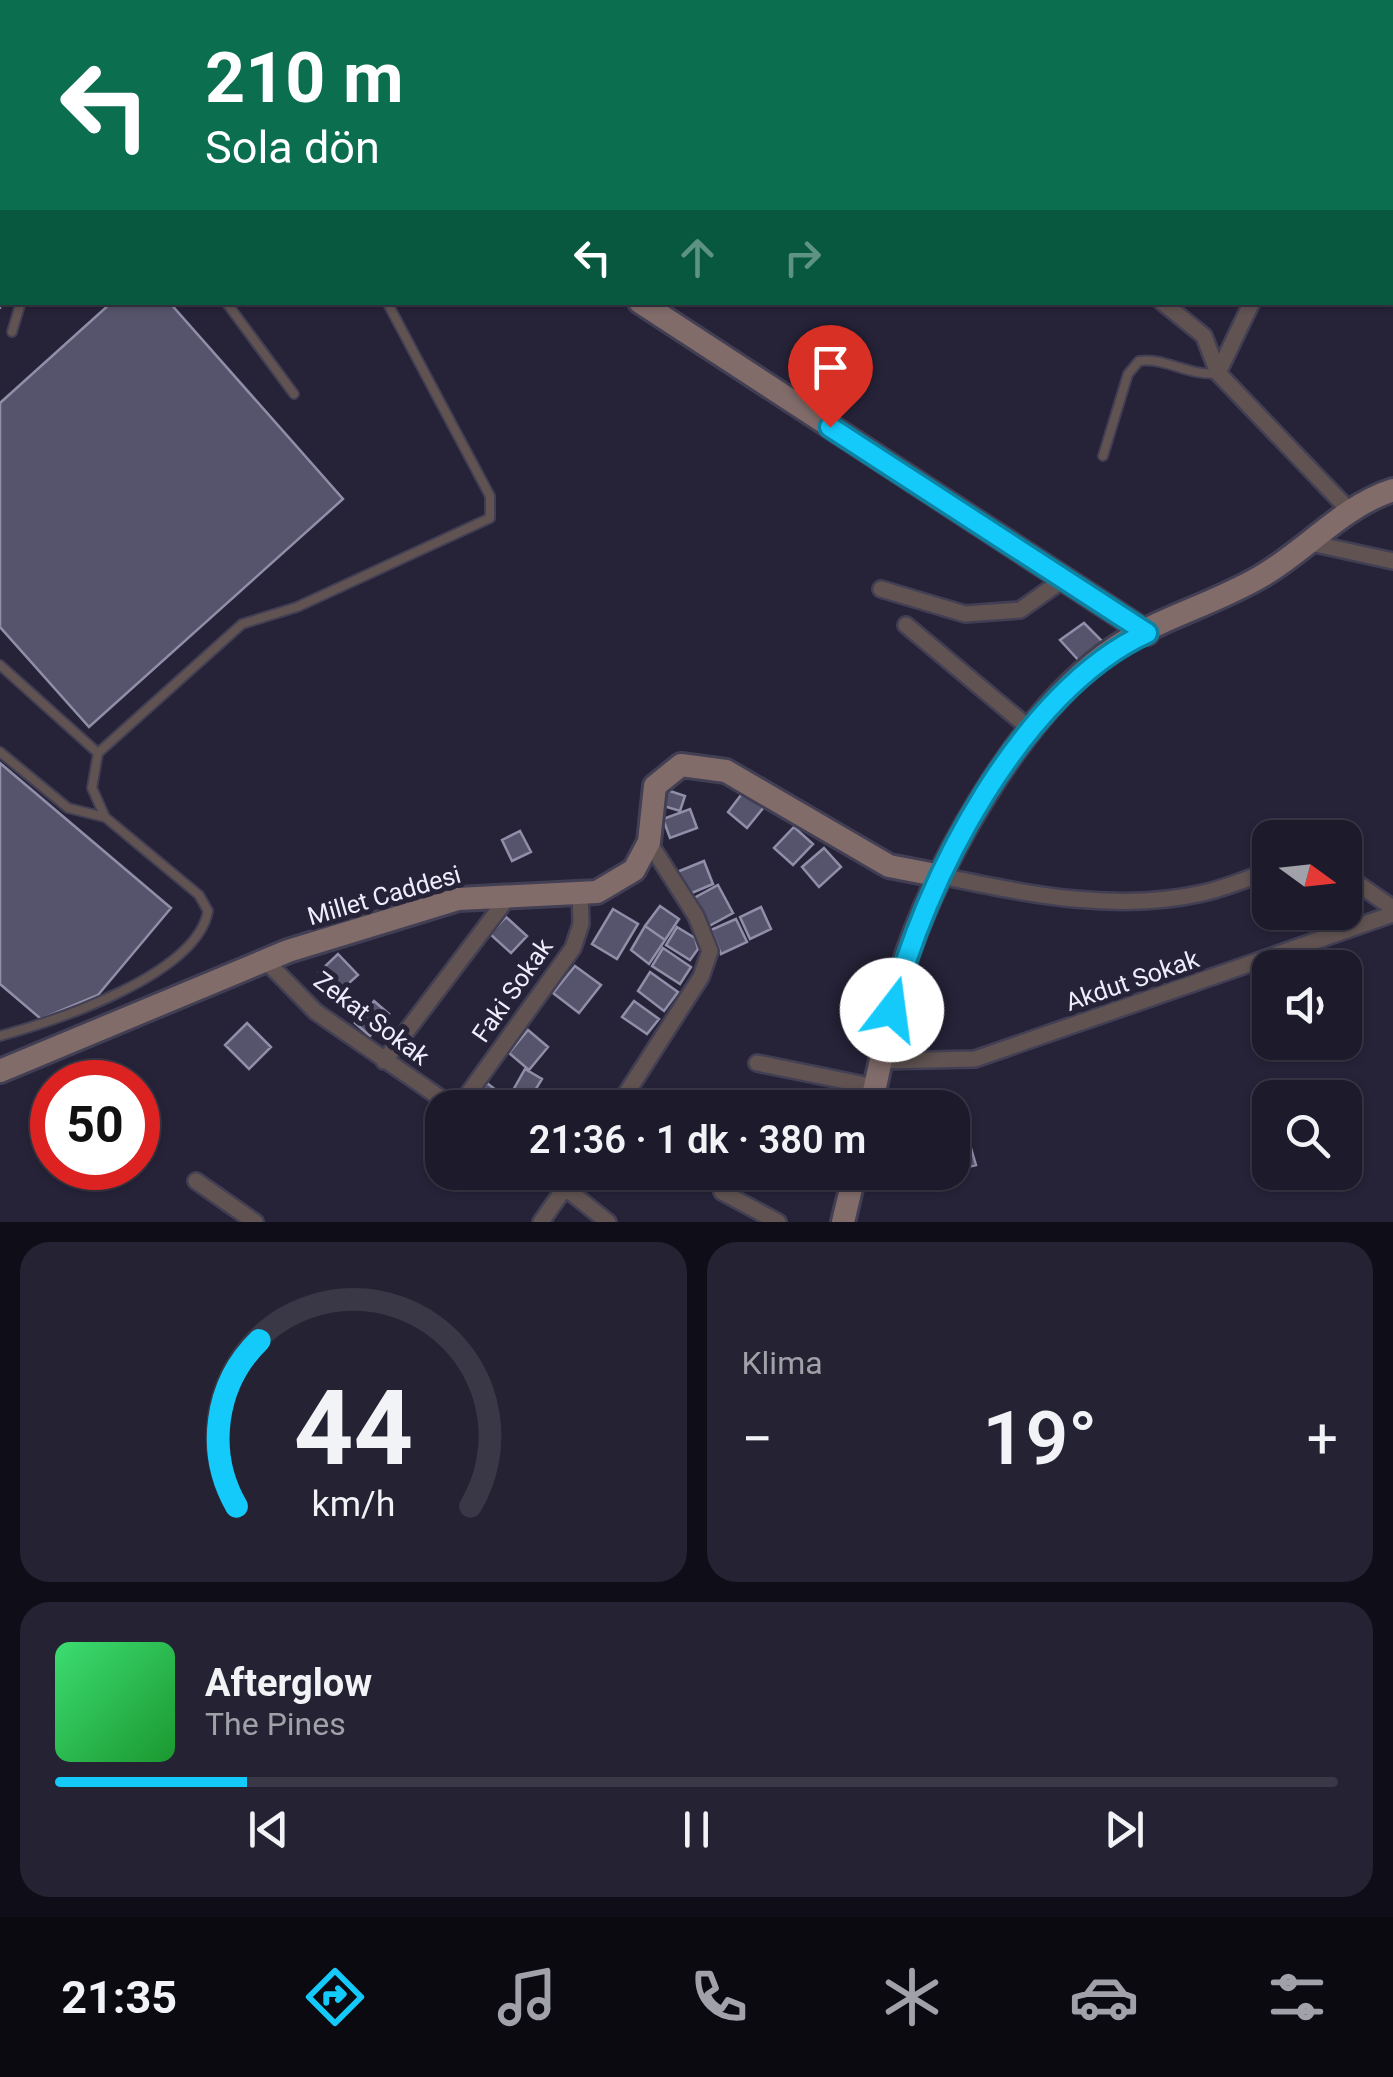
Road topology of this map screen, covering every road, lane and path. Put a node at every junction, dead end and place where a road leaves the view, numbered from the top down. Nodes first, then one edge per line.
1 (21, 305) edge
2 (228, 305) edge
3 (389, 305) edge
4 (645, 305) edge
5 (1166, 305) edge
6 (1251, 305) edge
7 (12, 332) dead end
8 (1218, 373) junction
9 (294, 394) dead end
10 (1103, 456) dead end
11 (1393, 490) edge
12 (1350, 511) junction
13 (1306, 542) junction
14 (1393, 561) edge
15 (1067, 577) junction
16 (881, 590) dead end
17 (906, 625) dead end
18 (1147, 633) junction
19 (0, 666) edge
20 (1030, 728) junction
21 (0, 752) edge
22 (98, 753) junction
23 (105, 817) junction
24 (649, 842) junction
25 (941, 876) junction
26 (1252, 877) edge
27 (1362, 888) edge
28 (580, 892) junction
29 (509, 896) junction
30 (1393, 911) edge
31 (266, 961) junction
32 (0, 1036) edge
33 (384, 1061) junction
34 (881, 1061) junction
35 (756, 1062) dead end
36 (0, 1071) edge
37 (429, 1090) edge
38 (470, 1090) edge
39 (630, 1090) edge
40 (850, 1090) edge
41 (875, 1090) edge
42 (196, 1181) dead end
43 (565, 1190) edge
44 (568, 1190) edge
45 (851, 1190) edge
46 (722, 1192) dead end
47 (255, 1222) edge
48 (541, 1222) edge
49 (608, 1222) edge
50 (778, 1222) edge
51 (843, 1222) edge

1 - 7 lane
2 - 9 lane
3 - 22 lane
4 - 15 street
5 - 8 street
6 - 8 street
8 - 10 lane
8 - 12 street
11 - 12 street
12 - 13 street
13 - 14 street
13 - 18 street
15 - 16 street
15 - 18 street
17 - 20 street
18 - 20 street
19 - 22 lane
20 - 25 street
21 - 23 lane
22 - 23 lane
23 - 32 lane
24 - 25 street
24 - 28 street, Millet Caddesi
24 - 39 street
25 - 26 street
25 - 34 street
27 - 30 street
28 - 29 street, Millet Caddesi
28 - 38 street, Faki Sokak
29 - 31 street, Millet Caddesi
29 - 33 street
30 - 34 street, Akdut Sokak
31 - 33 street, Zekat Sokak
31 - 36 street, Millet Caddesi
33 - 37 street, Zekat Sokak
34 - 41 street
35 - 40 street
42 - 47 street
43 - 48 street
44 - 49 street
45 - 51 street
46 - 50 street

